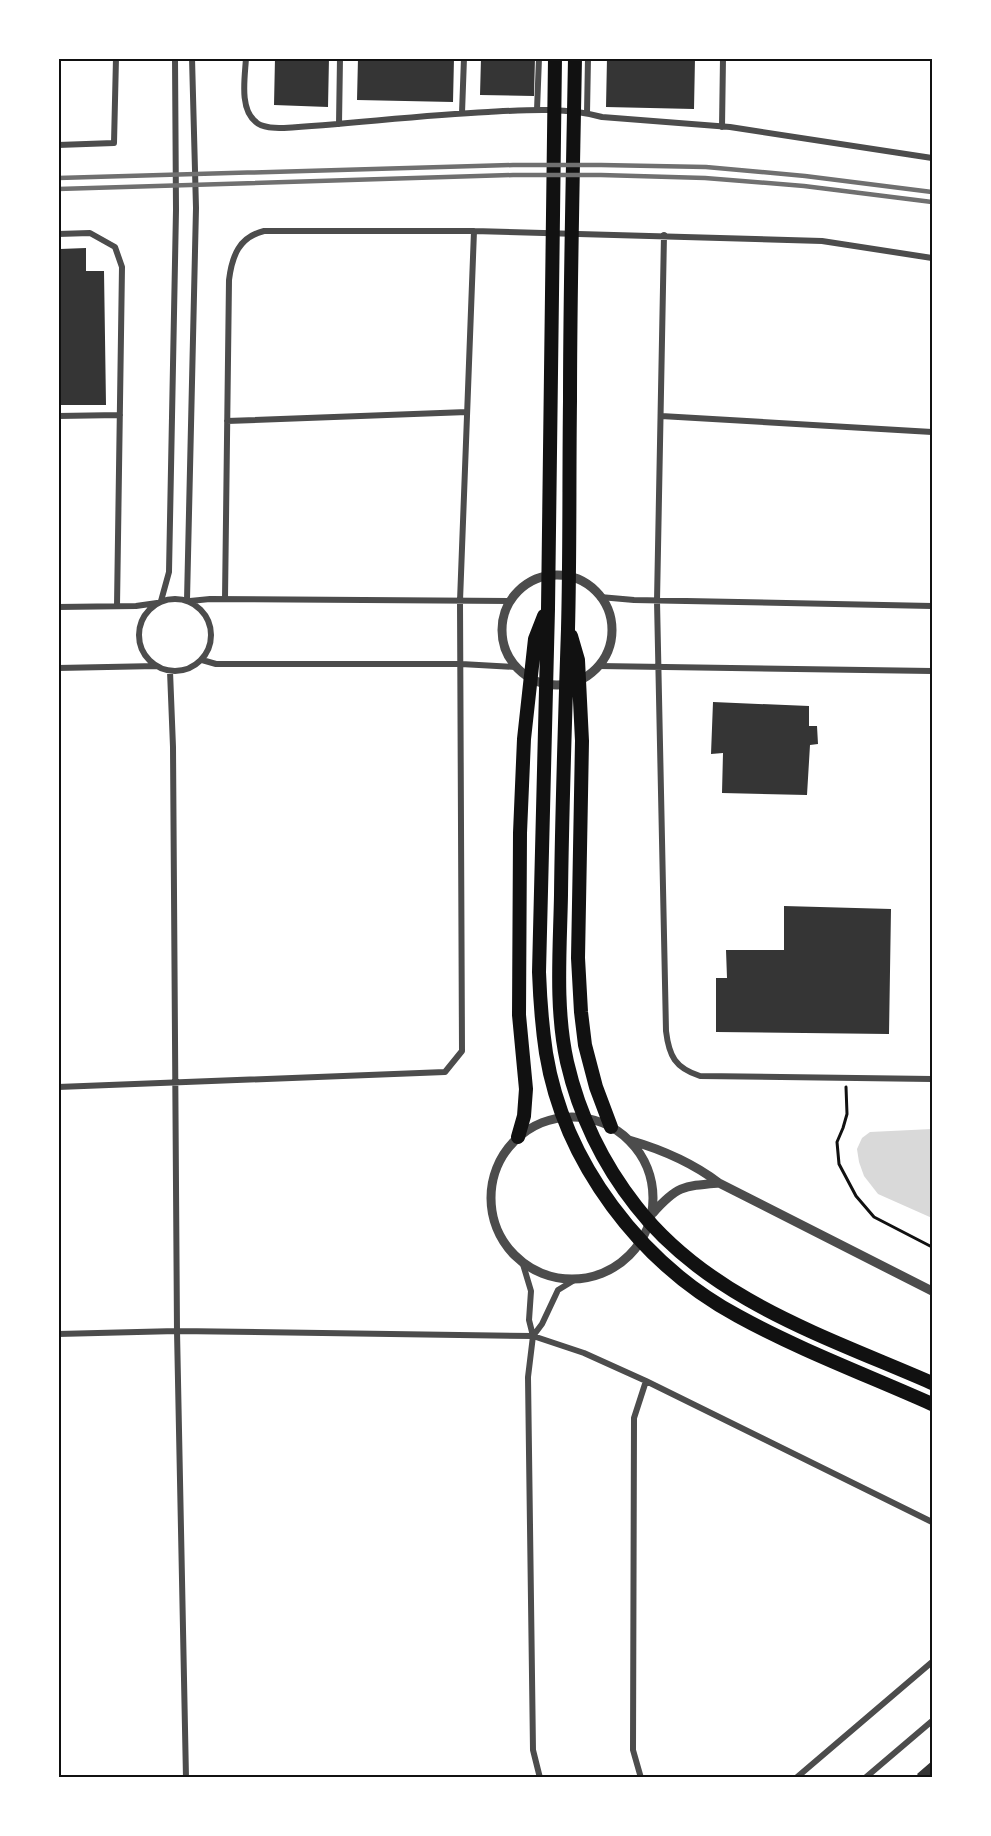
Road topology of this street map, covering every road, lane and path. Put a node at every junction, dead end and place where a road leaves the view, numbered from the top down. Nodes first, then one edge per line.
1 (116, 58) edge
2 (175, 58) edge
3 (192, 58) edge
4 (246, 58) edge
5 (340, 58) edge
6 (464, 58) edge
7 (539, 58) edge
8 (555, 58) edge
9 (575, 58) edge
10 (588, 58) edge
11 (723, 58) edge
12 (537, 110) junction
13 (462, 113) junction
14 (587, 113) junction
15 (339, 124) junction
16 (722, 127) junction
17 (58, 146) edge
18 (933, 158) edge
19 (474, 231) junction
20 (58, 234) edge
21 (664, 235) junction
22 (933, 258) edge
23 (467, 412) junction
24 (120, 414) junction
25 (58, 416) edge
26 (661, 416) junction
27 (227, 421) junction
28 (933, 432) edge
29 (600, 597) junction
30 (225, 599) junction
31 (188, 601) junction
32 (460, 601) junction
33 (510, 601) junction
34 (657, 601) junction
35 (159, 602) junction
36 (117, 606) junction
37 (933, 606) edge
38 (58, 607) edge
39 (548, 609) junction
40 (568, 626) junction
41 (202, 660) junction
42 (460, 664) junction
43 (157, 666) junction
44 (599, 666) junction
45 (658, 667) junction
46 (58, 668) edge
47 (516, 668) junction
48 (933, 670) edge
49 (170, 671) junction
50 (846, 1078) junction
51 (933, 1079) edge
52 (175, 1084) junction
53 (58, 1087) edge
54 (611, 1127) junction
55 (518, 1137) junction
56 (629, 1140) junction
57 (719, 1183) junction
58 (653, 1214) junction
59 (933, 1247) edge
60 (522, 1261) junction
61 (576, 1279) junction
62 (933, 1291) edge
63 (177, 1331) junction
64 (58, 1334) edge
65 (533, 1336) junction
66 (646, 1381) junction
67 (933, 1383) edge
68 (933, 1404) edge
69 (933, 1522) edge
70 (933, 1662) edge
71 (933, 1721) edge
72 (186, 1778) edge
73 (540, 1778) edge
74 (570, 1778) edge
75 (600, 1778) edge
76 (641, 1778) edge
77 (796, 1778) edge
78 (865, 1778) edge

1 - 17 street
2 - 35 street
3 - 31 street
4 - 15 street
5 - 15 street
6 - 13 street
7 - 12 street
8 - 39 highway
9 - 40 highway
10 - 14 street
11 - 16 street
12 - 13 street
12 - 14 street
13 - 15 street
14 - 16 street
16 - 18 street
19 - 21 street
19 - 23 street
19 - 27 street
20 - 24 street
21 - 22 street
21 - 26 street
23 - 27 street
23 - 32 street
24 - 25 street
24 - 36 street
26 - 28 street
26 - 34 street
27 - 30 street
29 - 33 street
29 - 34 street
29 - 44 street
30 - 31 street
30 - 32 street
31 - 35 street
31 - 41 street
32 - 33 street
32 - 42 street
33 - 47 street
34 - 37 street
34 - 45 street
35 - 36 street
35 - 43 street
36 - 38 street
39 - 55 highway
39 - 68 highway
40 - 54 highway
40 - 67 highway
41 - 42 street
41 - 49 street
42 - 47 street
42 - 52 street
43 - 46 street
43 - 49 street
44 - 45 street
44 - 47 street
45 - 48 street
45 - 50 street
49 - 52 street
50 - 51 street
50 - 59 path
52 - 53 street
52 - 63 street
54 - 55 street
54 - 56 street
55 - 60 street
56 - 57 street
56 - 58 street
57 - 58 street
57 - 62 street
58 - 61 street
60 - 61 street
60 - 65 street
61 - 65 street
63 - 64 street
63 - 65 street
63 - 72 street
65 - 66 street
65 - 73 street
66 - 69 street
66 - 76 street
70 - 77 street
71 - 78 street
74 - 75 street

